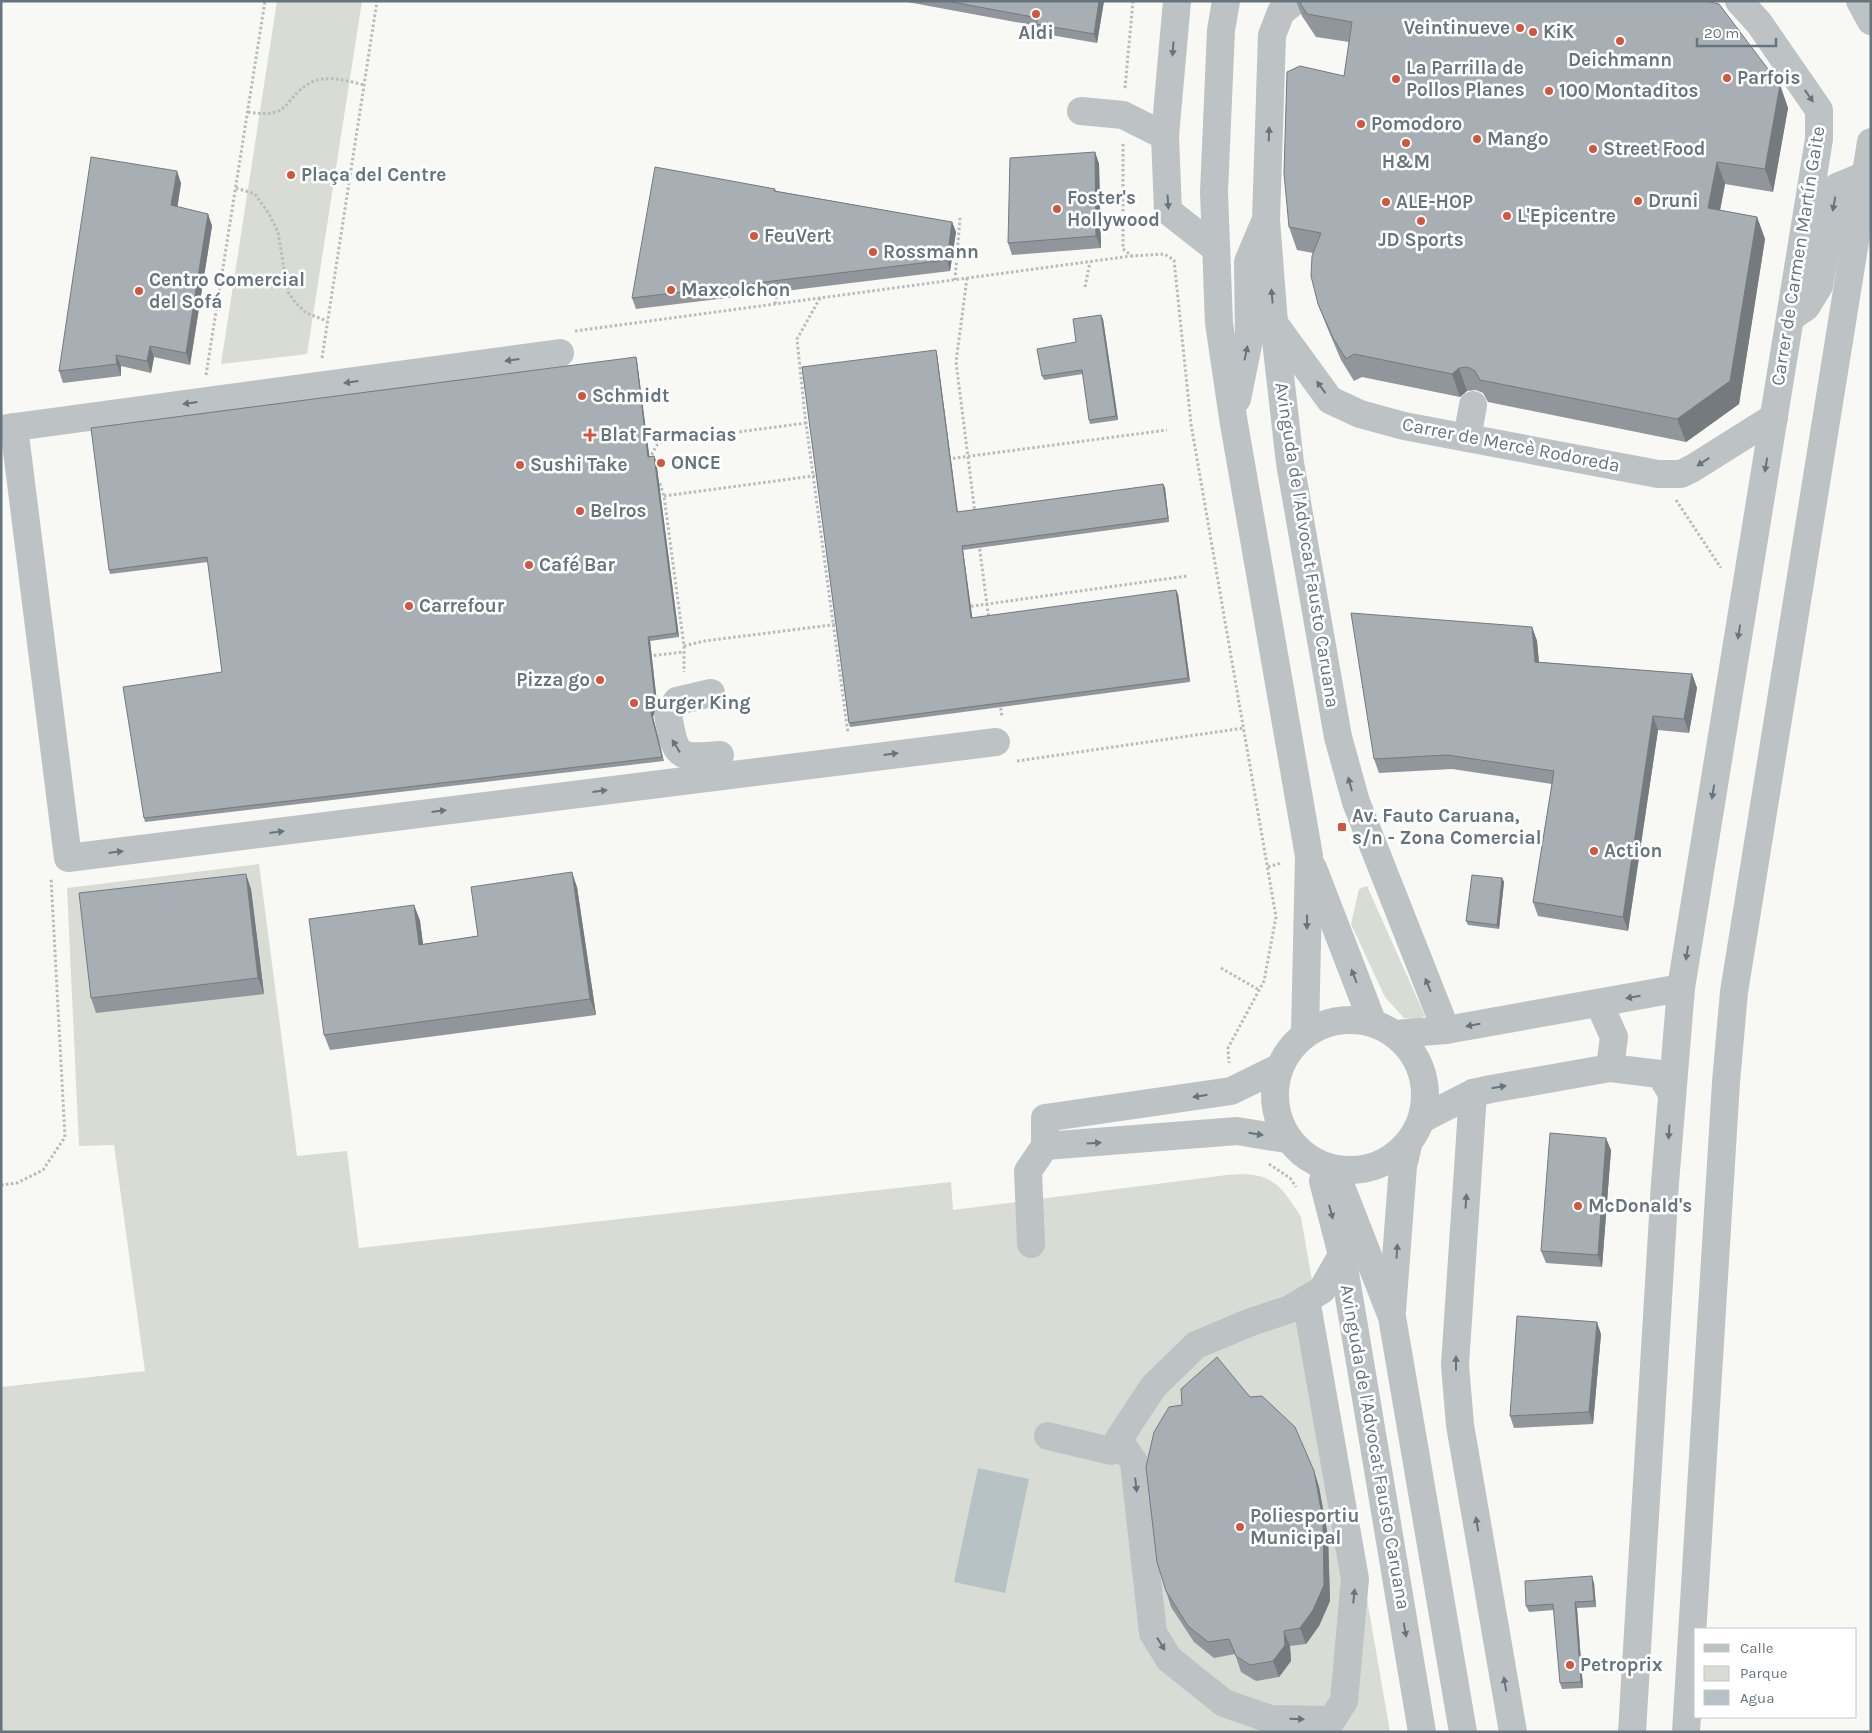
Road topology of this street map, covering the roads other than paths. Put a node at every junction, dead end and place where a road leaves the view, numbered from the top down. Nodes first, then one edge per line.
1 (1177, 1) edge
2 (1226, 1) edge
3 (1739, 1) edge
4 (1860, 1) edge
5 (1288, 6) edge
6 (1871, 21) edge
7 (1170, 96) junction
8 (1081, 111) dead end
9 (1123, 115) junction
10 (1165, 136) junction
11 (1871, 142) edge
12 (1866, 175) junction
13 (1266, 220) junction
14 (1214, 248) junction
15 (1790, 318) junction
16 (1274, 323) junction
17 (560, 353) dead end
18 (1473, 405) edge
19 (1774, 417) junction
20 (1233, 418) junction
21 (8, 428) edge
22 (1467, 438) junction
23 (698, 695) road end
24 (999, 730) road end
25 (720, 755) dead end
26 (1309, 856) junction
27 (1681, 988) junction
28 (1599, 1003) junction
29 (1372, 1021) junction
30 (1446, 1030) junction
31 (1305, 1032) junction
32 (1396, 1034) junction
33 (1278, 1068) junction
34 (1610, 1068) junction
35 (1671, 1092) junction
36 (1473, 1094) junction
37 (1422, 1119) junction
38 (1286, 1139) junction
39 (1408, 1145) junction
40 (1045, 1146) junction
41 (1327, 1168) junction
42 (1031, 1244) dead end
43 (1342, 1255) junction
44 (1314, 1294) junction
45 (1350, 1303) junction
46 (1392, 1317) junction
47 (1048, 1436) dead end
48 (1119, 1441) junction
49 (1422, 1732) edge
50 (1463, 1732) edge
51 (1513, 1732) edge
52 (1632, 1732) edge
53 (1686, 1732) edge

1 -> 7 street
2 - 14 street
3 -> 15 street, Carrer de Carmen Martín Gaite
4 - 6 street
13 -> 5 street, Avinguda de l'Advocat Fausto Caruana
7 - 9 street
7 - 10 street
8 - 9 street
9 - 10 street
10 -> 14 street
11 - 12 street
12 -> 15 street
12 - 53 street
16 -> 13 street, Avinguda de l'Advocat Fausto Caruana
20 -> 13 street
14 - 20 street
15 - 19 street, Carrer de Carmen Martín Gaite
22 -> 16 street, Carrer de Mercè Rodoreda
30 -> 16 street, Avinguda de l'Advocat Fausto Caruana
17 -> 21 street
18 - 22 street
19 -> 22 street, Carrer de Mercè Rodoreda
19 -> 27 street, Carrer de Carmen Martín Gaite
20 - 26 street
21 -> 24 street
25 -> 23 street
29 -> 26 street
26 -> 31 street
27 -> 28 street
27 - 35 street, Carrer de Carmen Martín Gaite
28 -> 30 street
28 - 34 street
29 - 31 street
29 - 32 street
30 - 32 street
31 - 33 street
32 - 37 street
33 - 38 street
33 -> 40 street
34 - 35 street
36 -> 34 street
35 -> 52 street, Carrer de Carmen Martín Gaite
36 - 37 street
51 -> 36 street
37 - 39 street
40 -> 38 street
38 - 41 street
39 - 41 street
46 -> 39 street, Avinguda de l'Advocat Fausto Caruana
40 - 42 street
41 -> 43 street, Avinguda de l'Advocat Fausto Caruana
41 - 46 street, Avinguda de l'Advocat Fausto Caruana
43 - 44 street
43 - 45 street, Avinguda de l'Advocat Fausto Caruana
44 - 45 street
44 - 48 street
48 -> 44 street
45 -> 49 street, Avinguda de l'Advocat Fausto Caruana
46 - 50 street, Avinguda de l'Advocat Fausto Caruana
47 - 48 street

